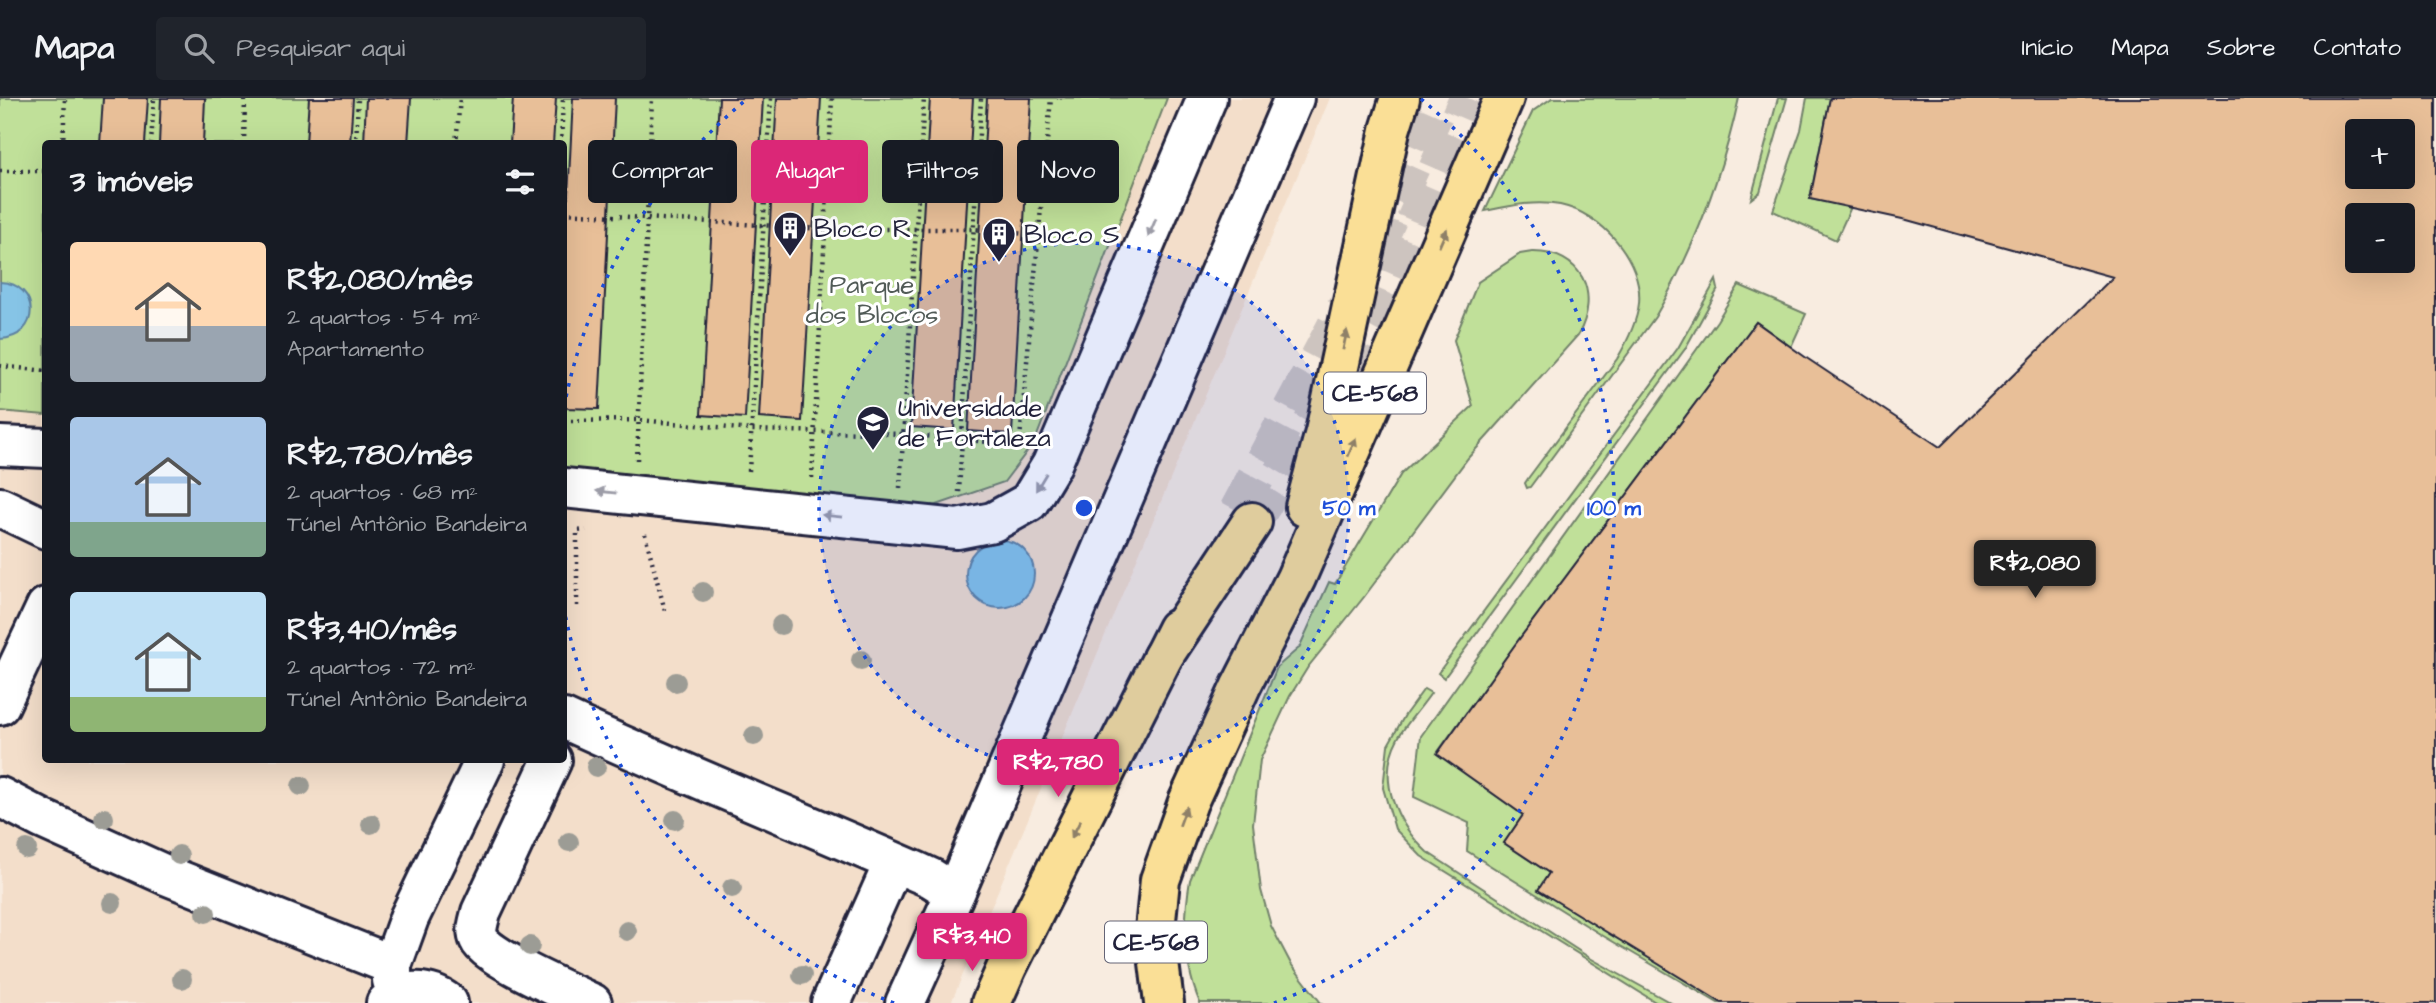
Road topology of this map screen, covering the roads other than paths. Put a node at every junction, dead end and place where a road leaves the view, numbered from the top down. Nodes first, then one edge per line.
1 (1207, 98) edge
2 (1294, 98) edge
3 (1400, 98) edge
4 (1504, 98) edge
5 (0, 446) edge
6 (42, 448) edge
7 (567, 488) edge
8 (0, 507) edge
9 (1245, 516) tunnel mouth
10 (42, 527) edge
11 (42, 616) edge
12 (1241, 686) junction
13 (0, 705) edge
14 (567, 726) edge
15 (484, 763) edge
16 (551, 763) edge
17 (0, 797) edge
18 (894, 862) junction
19 (955, 893) junction
20 (394, 987) edge
21 (448, 1002) edge
22 (592, 1003) edge
23 (831, 1003) edge
24 (905, 1003) edge
25 (991, 1003) edge
26 (1164, 1003) edge

1 -> 7 lane
2 - 19 lane
12 -> 3 main road
12 -> 4 main road, CE-568
5 - 6 lane
8 - 10 lane
9 -> 25 main road
11 - 13 lane
26 -> 12 main road, CE-568
14 - 18 lane
15 - 20 lane
16 - 22 lane
17 - 20 lane
18 - 19 lane
18 - 23 lane
19 - 24 lane
20 - 21 lane

